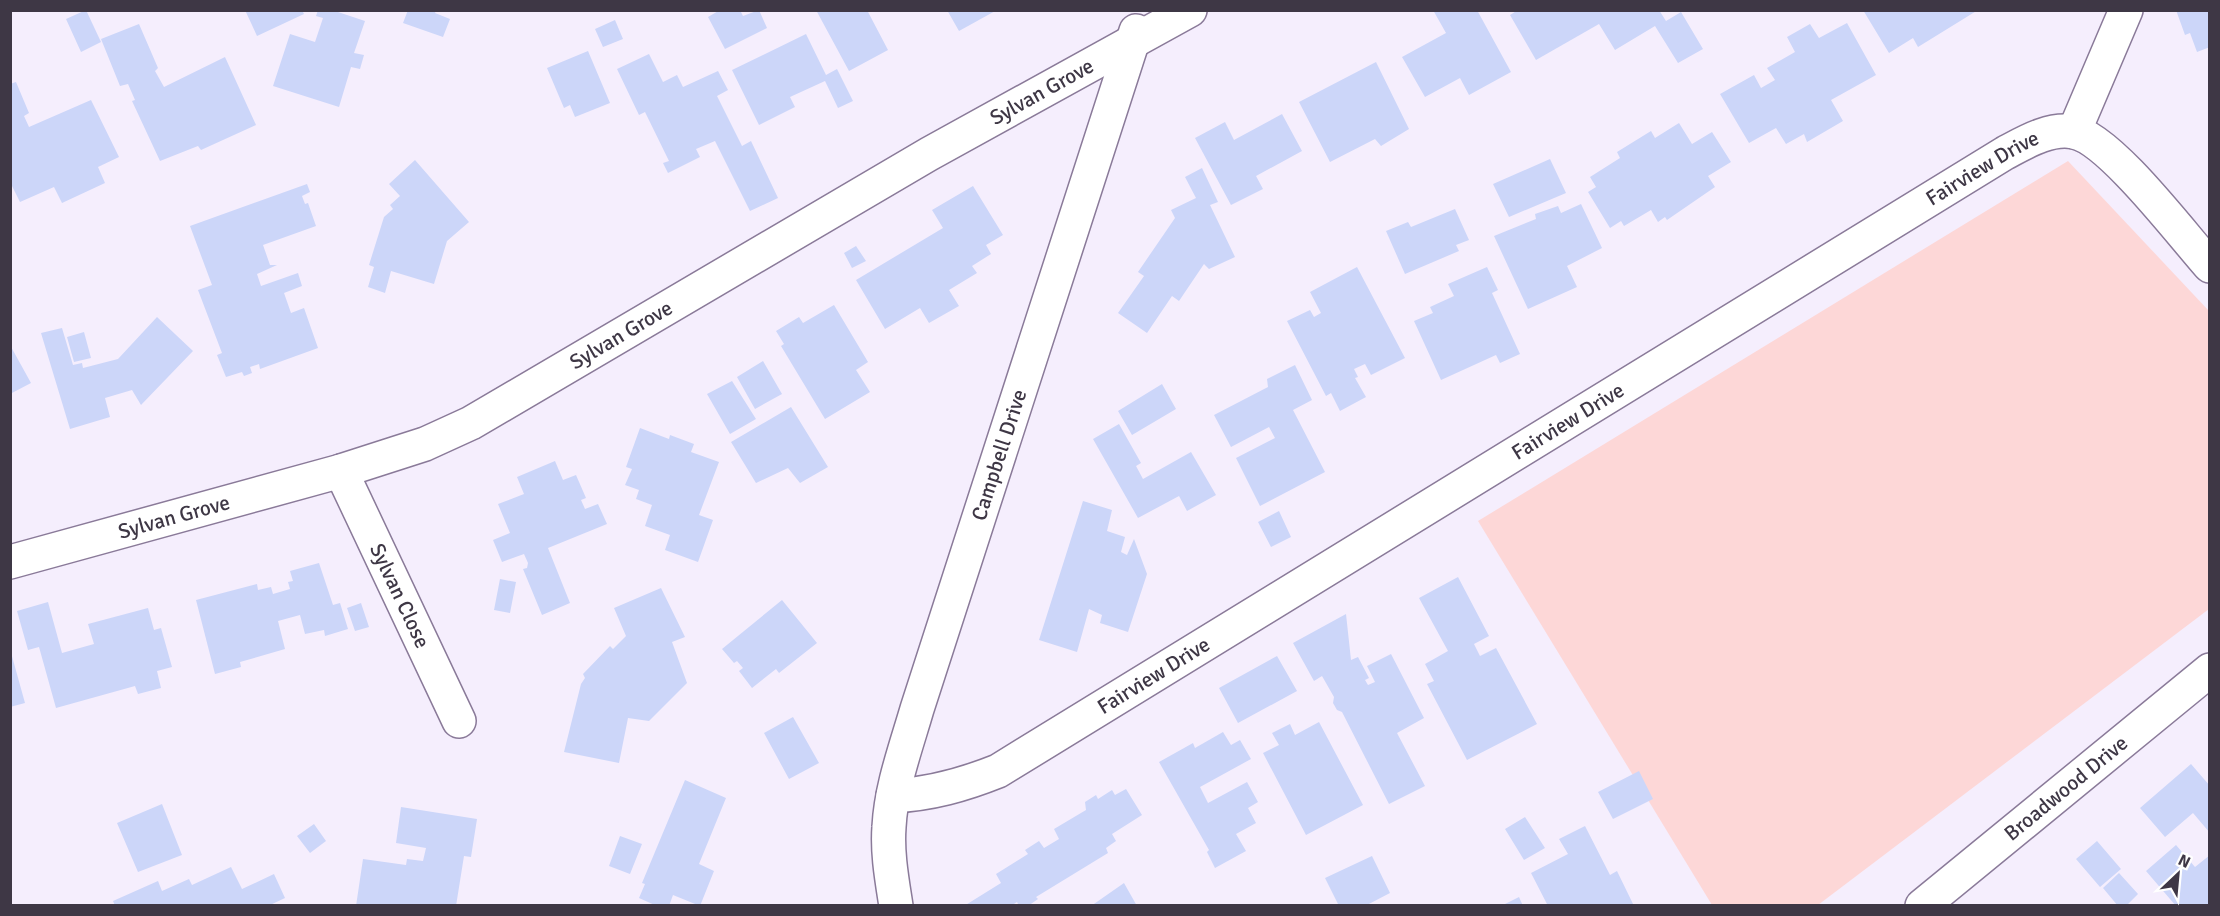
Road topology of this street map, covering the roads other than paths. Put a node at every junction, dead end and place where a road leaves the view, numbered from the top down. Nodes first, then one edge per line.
1 (1143, 10) edge
2 (1190, 10) edge
3 (2126, 10) edge
4 (1132, 41) junction
5 (2074, 132) junction
6 (2210, 266) edge
7 (341, 471) junction
8 (10, 562) edge
9 (2210, 670) edge
10 (459, 721) dead end
11 (893, 796) junction
12 (896, 906) edge
13 (1922, 906) edge

1 - 4 street, Campbell Drive
2 - 4 street, Sylvan Grove
3 - 5 street
4 - 7 street, Sylvan Grove
4 - 11 street, Campbell Drive
5 - 6 street
5 - 11 street, Fairview Drive
7 - 8 street, Sylvan Grove
7 - 10 street, Sylvan Close
9 - 13 street, Broadwood Drive
11 - 12 street, Campbell Drive

